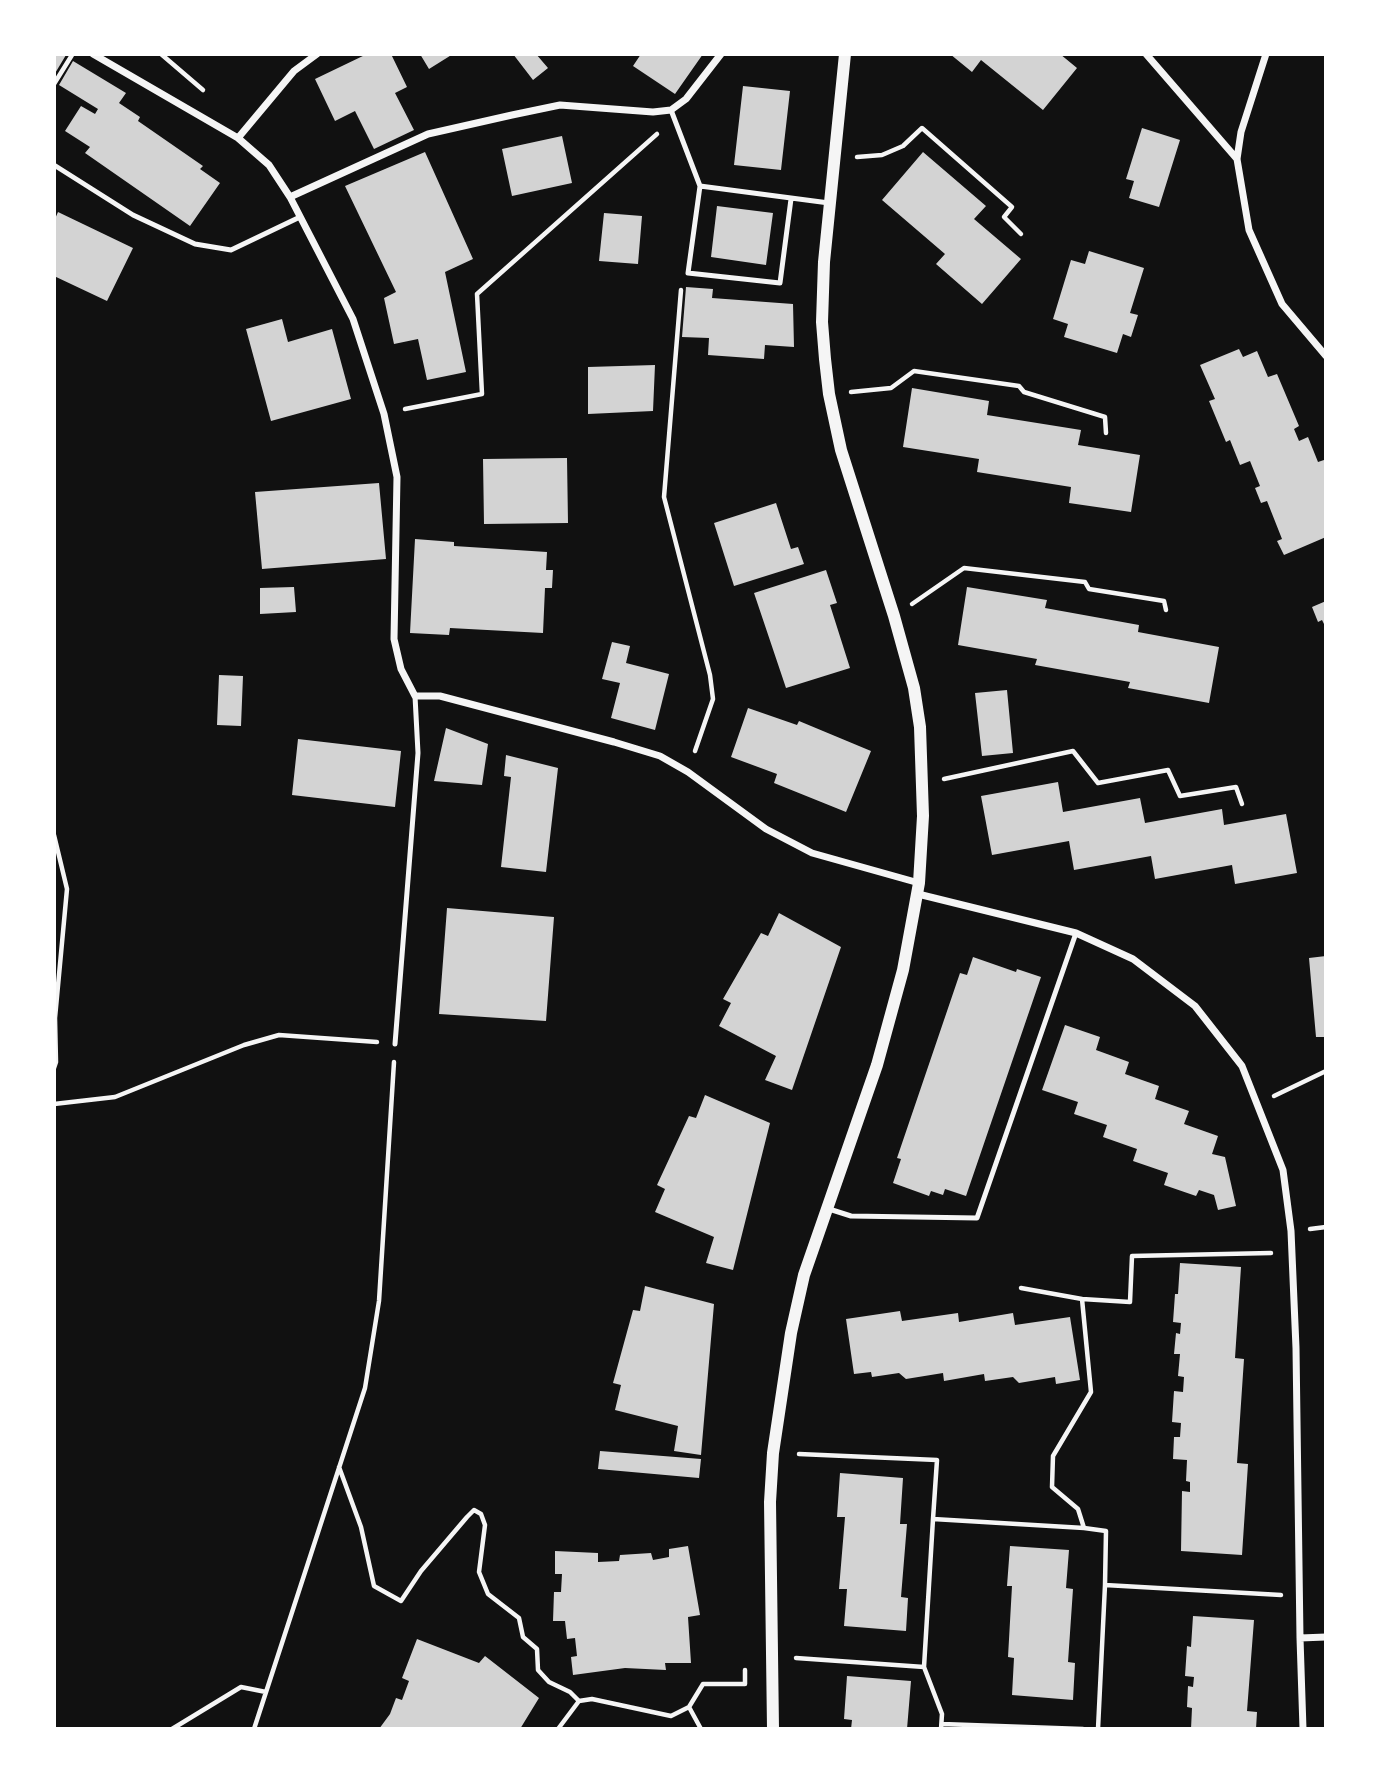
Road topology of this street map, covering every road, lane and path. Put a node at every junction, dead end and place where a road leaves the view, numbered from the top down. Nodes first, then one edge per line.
1 (72, 54) edge
2 (93, 54) edge
3 (317, 54) edge
4 (845, 54) edge
5 (1146, 54) edge
6 (1266, 54) edge
7 (720, 55) edge
8 (54, 84) edge
9 (671, 110) junction
10 (238, 138) junction
11 (835, 158) junction
12 (1237, 159) junction
13 (54, 165) edge
14 (700, 186) junction
15 (290, 197) junction
16 (791, 199) junction
17 (831, 203) junction
18 (300, 217) junction
19 (1021, 234) dead end
20 (688, 274) junction
21 (1326, 356) edge
22 (829, 394) junction
23 (384, 414) junction
24 (1107, 433) dead end
25 (1166, 610) dead end
26 (894, 616) junction
27 (415, 696) junction
28 (688, 772) junction
29 (923, 783) junction
30 (1242, 804) dead end
31 (54, 835) edge
32 (918, 888) junction
33 (1076, 933) junction
34 (395, 1044) junction
35 (54, 1068) edge
36 (1326, 1071) edge
37 (54, 1104) edge
38 (1258, 1104) junction
39 (826, 1208) junction
40 (1293, 1253) junction
41 (1021, 1288) dead end
42 (1082, 1299) junction
43 (799, 1454) dead end
44 (339, 1466) junction
45 (933, 1519) junction
46 (1084, 1528) junction
47 (1105, 1585) junction
48 (1299, 1596) junction
49 (1326, 1637) edge
50 (1300, 1638) junction
51 (795, 1658) dead end
52 (746, 1667) dead end
53 (924, 1667) junction
54 (266, 1692) junction
55 (579, 1701) junction
56 (689, 1707) junction
57 (942, 1726) edge
58 (172, 1729) edge
59 (254, 1729) edge
60 (558, 1729) edge
61 (701, 1729) edge
62 (773, 1729) edge
63 (1083, 1729) edge
64 (1098, 1729) edge
65 (1303, 1729) edge

1 - 8 path
2 - 10 street
3 - 10 street
4 - 11 street
5 - 12 street
6 - 12 street
7 - 9 street
9 - 14 lane
9 - 15 street
9 - 23 path
10 - 15 street
11 - 17 street
11 - 19 path
12 - 21 street
13 - 18 lane
14 - 16 lane
14 - 20 lane
15 - 18 street
16 - 17 lane
16 - 20 lane
17 - 22 street
18 - 23 street
20 - 28 path
22 - 24 path
22 - 26 street
23 - 27 street
25 - 26 path
26 - 29 street
27 - 28 street
27 - 34 lane
28 - 32 street
29 - 30 path
29 - 32 street
31 - 35 path
32 - 33 street
32 - 39 street
33 - 38 street
33 - 39 lane
34 - 37 path
34 - 44 path
36 - 38 path
38 - 40 street
39 - 62 street
40 - 42 path
40 - 48 street
41 - 42 path
42 - 46 path
43 - 45 path
44 - 54 path
44 - 55 path
45 - 46 path
45 - 53 path
46 - 47 path
47 - 48 path
47 - 64 path
48 - 50 street
49 - 50 street
50 - 65 street
51 - 53 path
52 - 56 path
53 - 57 path
54 - 58 path
54 - 59 path
55 - 56 path
55 - 60 path
56 - 61 path
57 - 63 path

